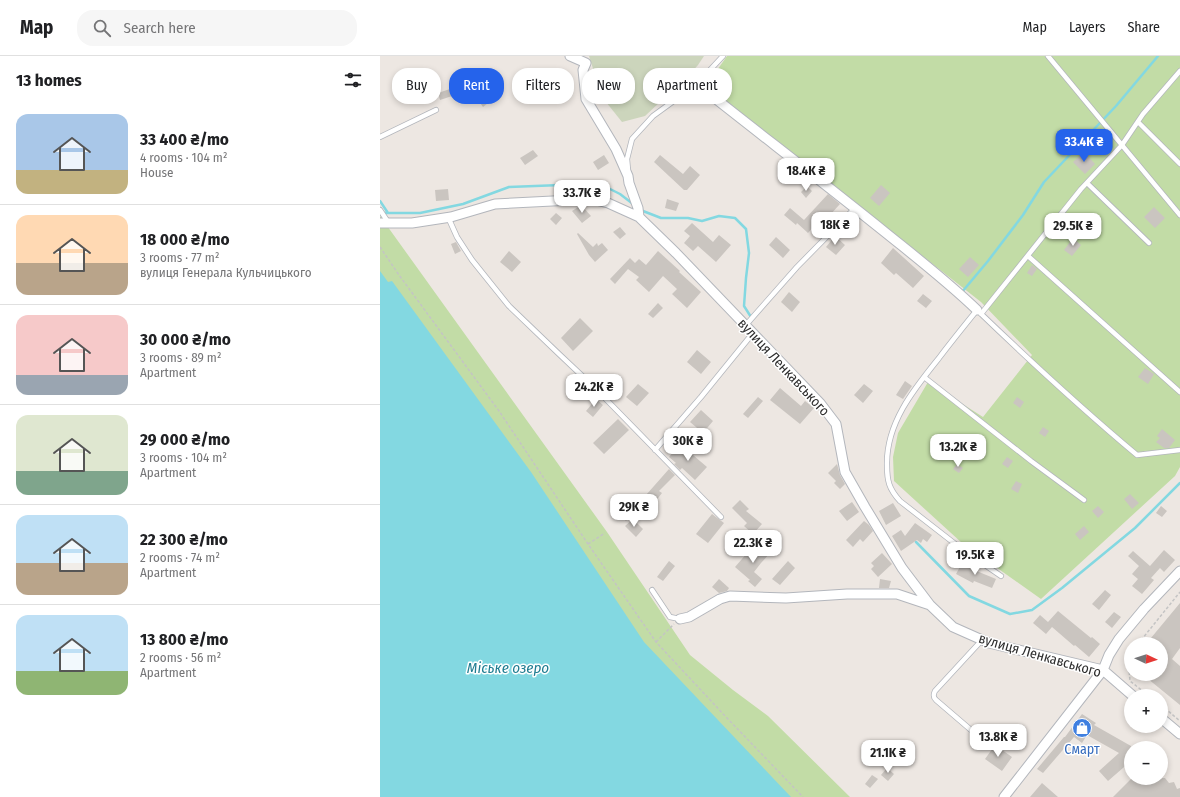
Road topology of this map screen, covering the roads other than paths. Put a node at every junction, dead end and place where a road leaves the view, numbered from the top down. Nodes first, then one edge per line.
1 (570, 56) edge
2 (723, 56) edge
3 (1048, 56) edge
4 (587, 60) edge
5 (712, 68) edge
6 (1180, 71) edge
7 (670, 104) edge
8 (722, 104) edge
9 (436, 110) dead end
10 (1138, 122) junction
11 (380, 137) edge
12 (1122, 145) junction
13 (1180, 164) edge
14 (628, 176) junction
15 (1087, 183) junction
16 (855, 208) junction
17 (380, 210) edge
18 (1180, 215) edge
19 (448, 217) junction
20 (639, 217) junction
21 (384, 223) edge
22 (1149, 243) dead end
23 (1028, 256) junction
24 (979, 312) junction
25 (745, 326) junction
26 (753, 333) junction
27 (924, 377) junction
28 (1180, 392) edge
29 (655, 450) junction
30 (1180, 450) edge
31 (1084, 500) dead end
32 (721, 517) dead end
33 (1180, 571) edge
34 (1001, 576) dead end
35 (652, 590) dead end
36 (930, 605) junction
37 (680, 619) joint
38 (982, 640) junction
39 (1103, 670) junction
40 (1125, 689) edge
41 (1168, 724) edge
42 (971, 730) dead end
43 (1180, 734) edge
44 (1004, 797) edge

1 - 4 street
2 - 5 lane
3 - 12 lane
4 - 14 street
6 - 10 lane
7 - 14 lane
8 - 16 street
9 - 11 lane
10 - 12 lane
10 - 13 lane
12 - 15 lane
12 - 18 lane
14 - 20 street
15 - 22 lane
15 - 23 lane
16 - 24 street
16 - 25 lane
17 - 21 lane
19 - 20 street
19 - 21 street
19 - 29 lane
20 - 25 street, вулиця Ленкавського
23 - 24 lane
23 - 28 lane
24 - 27 lane
24 - 30 lane
25 - 26 street, вулиця Ленкавського
26 - 29 lane
26 - 36 street, вулиця Ленкавського
27 - 31 lane
27 - 34 lane
29 - 32 lane
33 - 39 street
35 - 37 lane
36 - 37 street
36 - 38 street, вулиця Ленкавського
38 - 39 street, вулиця Ленкавського
38 - 42 lane
39 - 40 street, вулиця Ленкавського
39 - 44 street
41 - 43 street

